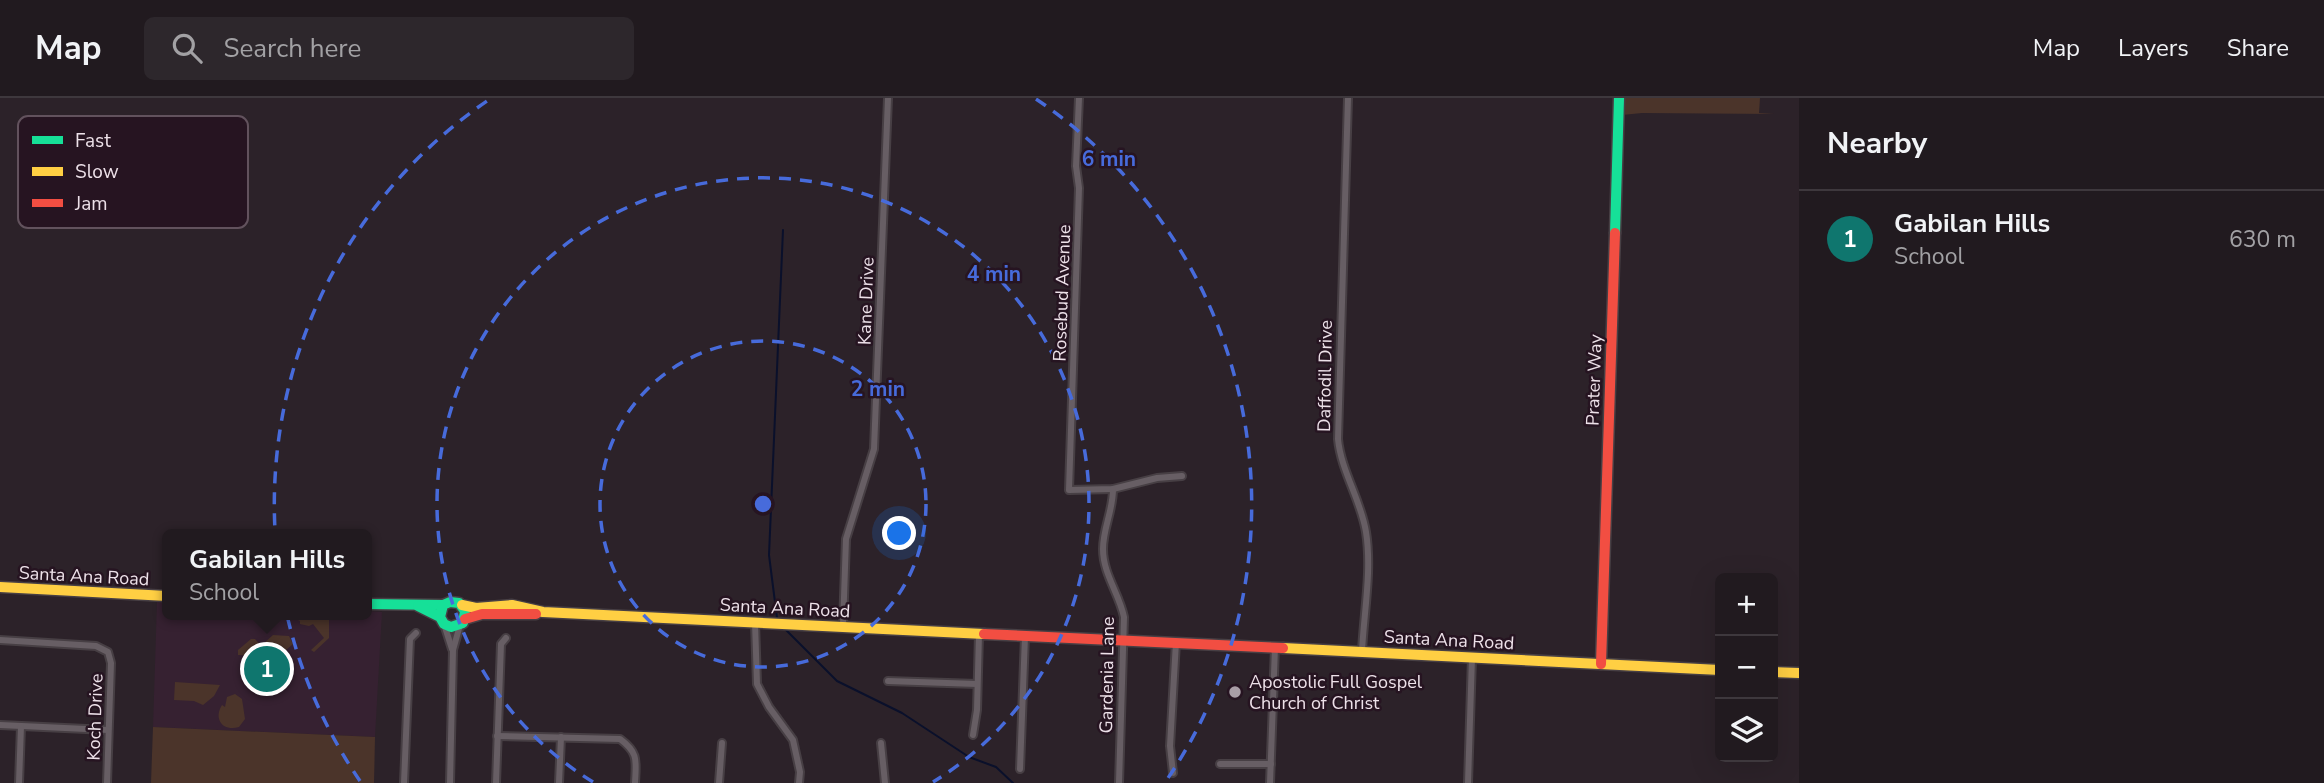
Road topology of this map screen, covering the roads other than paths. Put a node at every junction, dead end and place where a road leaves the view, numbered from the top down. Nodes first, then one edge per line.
1 (888, 98) edge
2 (1079, 98) edge
3 (1348, 98) edge
4 (1619, 98) edge
5 (1182, 476) dead end
6 (1113, 489) junction
7 (0, 587) edge
8 (162, 596) edge
9 (372, 604) edge
10 (443, 605) junction
11 (462, 605) junction
12 (418, 606) junction
13 (543, 612) junction
14 (442, 620) junction
15 (462, 622) junction
16 (755, 622) junction
17 (843, 626) junction
18 (416, 633) dead end
19 (979, 634) junction
20 (1025, 636) junction
21 (506, 638) dead end
22 (0, 640) edge
23 (1123, 640) junction
24 (1175, 642) junction
25 (1275, 647) junction
26 (453, 650) junction
27 (1362, 651) junction
28 (1472, 657) junction
29 (1601, 664) junction
30 (1715, 670) edge
31 (1778, 672) edge
32 (1799, 673) edge
33 (887, 681) dead end
34 (977, 684) junction
35 (0, 726) edge
36 (21, 726) junction
37 (108, 730) junction
38 (973, 735) dead end
39 (497, 736) junction
40 (561, 737) junction
41 (722, 743) dead end
42 (881, 743) dead end
43 (1220, 764) dead end
44 (1271, 764) junction
45 (1020, 769) dead end
46 (1174, 773) dead end
47 (19, 783) edge
48 (107, 783) edge
49 (404, 783) edge
50 (450, 783) edge
51 (496, 783) edge
52 (559, 783) edge
53 (635, 783) edge
54 (719, 783) edge
55 (799, 783) edge
56 (885, 783) edge
57 (1119, 783) edge
58 (1270, 783) edge
59 (1468, 783) edge

1 - 17 street, Kane Drive
2 - 6 street, Rosebud Avenue
3 - 27 street, Daffodil Drive
4 - 29 street, Prater Way
5 - 6 street
6 - 23 street, Gardenia Lane
7 - 8 street, Santa Ana Road
9 - 12 street, Santa Ana Road
10 - 11 street, Santa Ana Road
10 - 12 street, Santa Ana Road
10 - 14 street
11 - 13 street, Santa Ana Road
11 - 15 street
12 - 14 street, Santa Ana Road
13 - 15 street, Santa Ana Road
13 - 16 street, Santa Ana Road
14 - 15 street, Santa Ana Road
14 - 26 street
15 - 26 street
16 - 17 street, Santa Ana Road
16 - 55 street
17 - 19 street, Santa Ana Road
18 - 49 street
19 - 20 street, Santa Ana Road
19 - 34 street
20 - 23 street, Santa Ana Road
20 - 45 street
21 - 39 street
22 - 37 street, Koch Drive
23 - 24 street, Santa Ana Road
23 - 57 street, Gardenia Lane
24 - 25 street, Santa Ana Road
24 - 46 street
25 - 27 street, Santa Ana Road
25 - 44 street
26 - 50 street
27 - 28 street, Santa Ana Road
28 - 29 street, Santa Ana Road
28 - 59 street
29 - 30 street, Santa Ana Road
31 - 32 street
33 - 34 street
34 - 38 street
35 - 36 street
36 - 37 street
36 - 47 street
37 - 48 street, Koch Drive
39 - 40 street
39 - 51 street
40 - 52 street
40 - 53 street
41 - 54 street
42 - 56 street
43 - 44 street
44 - 58 street

